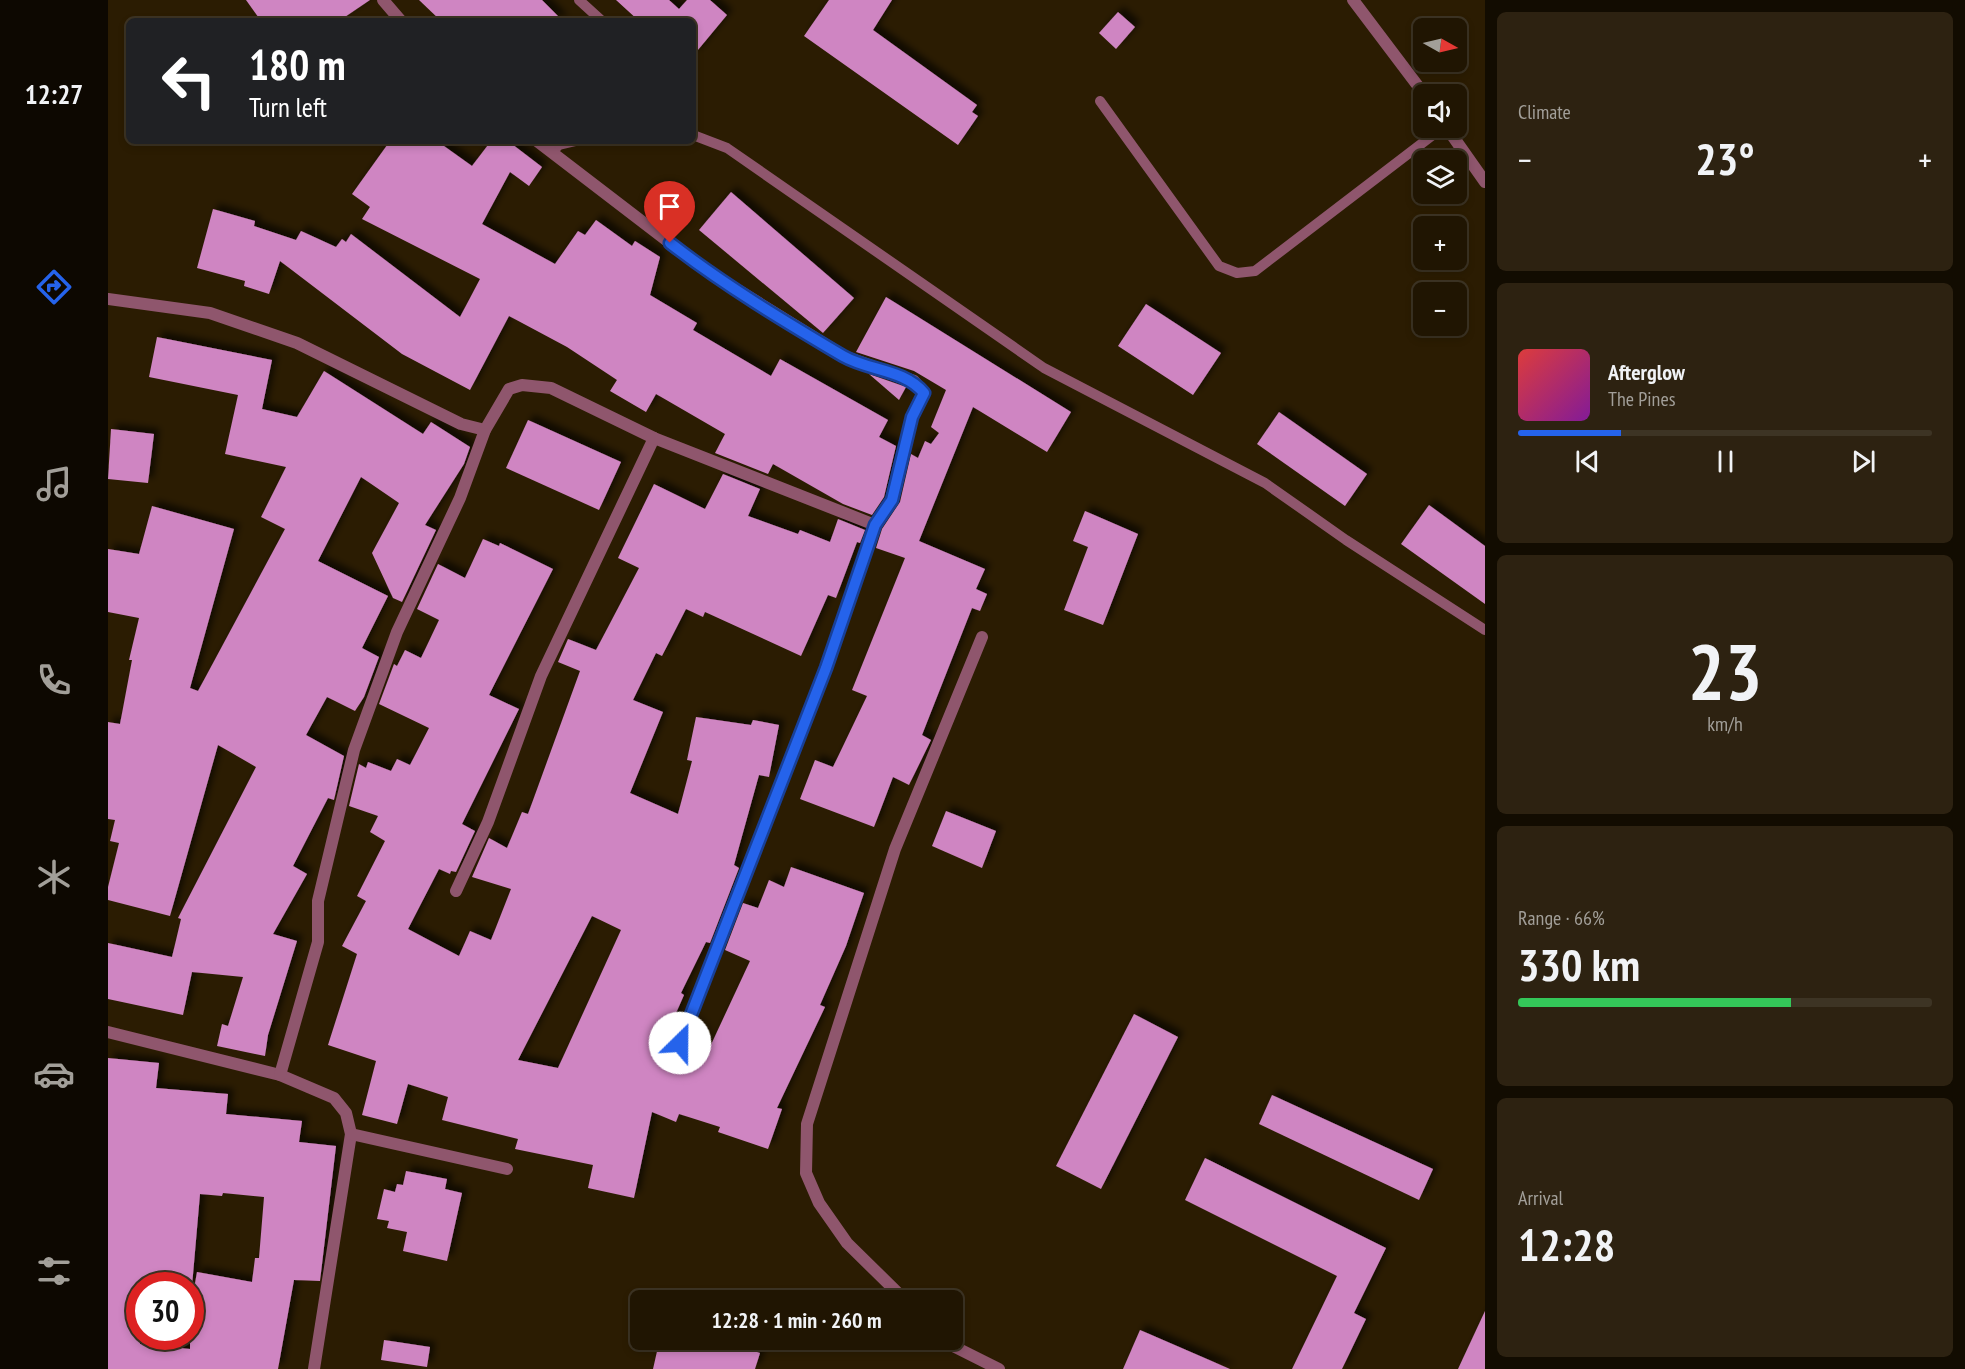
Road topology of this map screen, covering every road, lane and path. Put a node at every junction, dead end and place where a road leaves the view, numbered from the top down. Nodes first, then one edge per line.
1 (383, 0) edge
2 (579, 0) edge
3 (1353, 0) edge
4 (398, 18) edge
5 (599, 18) edge
6 (1416, 84) edge
7 (1100, 101) dead end
8 (696, 136) edge
9 (1431, 138) edge
10 (1452, 138) edge
11 (541, 144) edge
12 (566, 144) edge
13 (552, 152) junction
14 (1485, 182) edge
15 (108, 299) edge
16 (485, 430) junction
17 (654, 438) junction
18 (875, 525) junction
19 (1485, 630) edge
20 (982, 637) dead end
21 (456, 891) dead end
22 (108, 1032) edge
23 (672, 1062) dead end
24 (280, 1075) junction
25 (351, 1134) junction
26 (507, 1169) dead end
27 (895, 1290) edge
28 (959, 1350) edge
29 (314, 1369) edge
30 (999, 1369) edge

1 - 4 street
2 - 5 lane
3 - 6 street
7 - 9 lane
8 - 19 lane
10 - 14 street
11 - 13 street
12 - 13 lane
13 - 18 street
15 - 16 street
16 - 17 street
16 - 24 street
17 - 18 street
17 - 21 street
18 - 23 street
20 - 27 street
22 - 24 street
24 - 25 street
25 - 26 street
25 - 29 street
28 - 30 street

